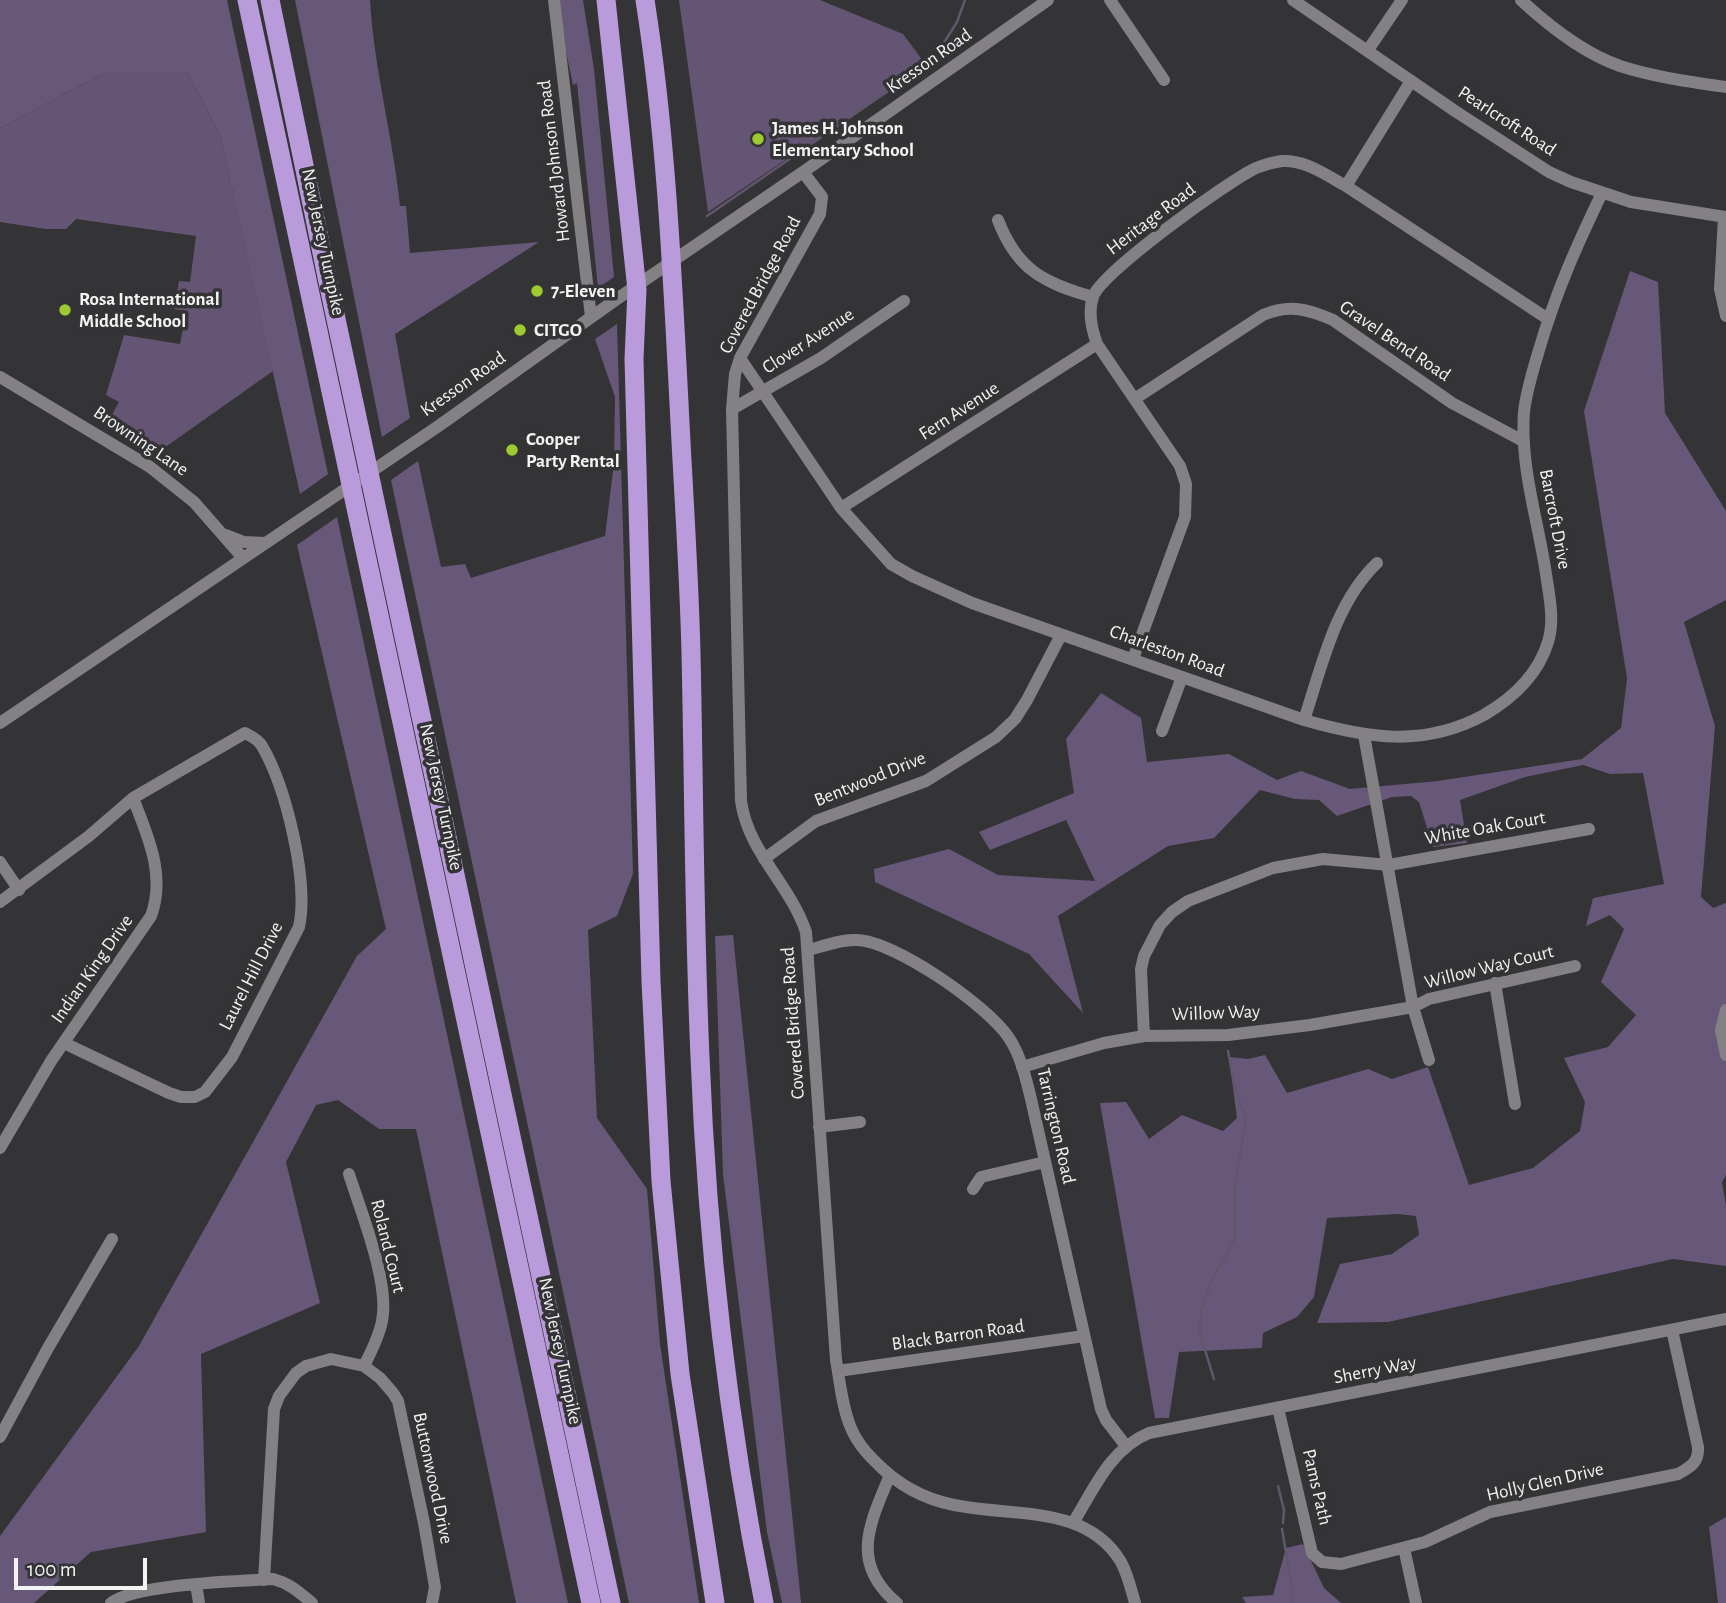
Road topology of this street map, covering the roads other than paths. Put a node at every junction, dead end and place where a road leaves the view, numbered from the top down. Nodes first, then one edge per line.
1 (247, 0) edge
2 (270, 0) edge
3 (277, 0) edge
4 (554, 0) edge
5 (606, 0) edge
6 (645, 0) edge
7 (1048, 0) edge
8 (1110, 0) edge
9 (1293, 0) edge
10 (1402, 0) edge
11 (1521, 0) edge
12 (1368, 50) junction
13 (284, 57) junction
14 (1164, 80) dead end
15 (1411, 81) junction
16 (1726, 87) edge
17 (803, 172) junction
18 (1346, 186) junction
19 (1602, 193) junction
20 (1725, 217) edge
21 (998, 220) dead end
22 (1093, 297) junction
23 (904, 302) dead end
24 (1726, 316) edge
25 (591, 317) junction
26 (1548, 319) junction
27 (1097, 344) junction
28 (740, 358) junction
29 (0, 377) edge
30 (763, 393) junction
31 (1136, 398) junction
32 (732, 409) junction
33 (1523, 441) junction
34 (841, 508) junction
35 (219, 531) junction
36 (266, 543) junction
37 (243, 558) junction
38 (1377, 563) dead end
39 (1061, 635) junction
40 (1133, 659) junction
41 (1182, 677) junction
42 (1304, 720) junction
43 (0, 723) edge
44 (1162, 731) dead end
45 (1364, 735) junction
46 (133, 798) junction
47 (1589, 830) dead end
48 (764, 859) junction
49 (0, 862) edge
50 (1389, 865) junction
51 (19, 890) junction
52 (0, 902) edge
53 (809, 950) junction
54 (1575, 966) dead end
55 (1495, 983) junction
56 (1413, 1007) junction
57 (1726, 1010) edge
58 (1144, 1036) junction
59 (64, 1043) junction
60 (1726, 1055) edge
61 (1429, 1060) dead end
62 (1022, 1067) junction
63 (1515, 1104) dead end
64 (860, 1122) dead end
65 (819, 1127) junction
66 (0, 1148) edge
67 (1045, 1162) junction
68 (349, 1174) dead end
69 (973, 1189) dead end
70 (112, 1239) dead end
71 (1726, 1320) edge
72 (1672, 1330) junction
73 (1084, 1336) junction
74 (364, 1366) junction
75 (838, 1371) junction
76 (1278, 1408) junction
77 (0, 1437) edge
78 (1126, 1446) junction
79 (890, 1475) junction
80 (1073, 1523) junction
81 (1404, 1548) junction
82 (1330, 1564) joint
83 (264, 1580) junction
84 (196, 1584) junction
85 (111, 1603) edge
86 (199, 1603) edge
87 (312, 1603) edge
88 (432, 1603) edge
89 (591, 1603) edge
90 (611, 1603) edge
91 (715, 1603) edge
92 (764, 1603) edge
93 (897, 1603) edge
94 (1135, 1603) edge
95 (1416, 1603) edge

1 - 89 highway, New Jersey Turnpike
2 - 13 highway, New Jersey Turnpike
3 - 13 highway
4 - 25 street, Howard Johnson Road
5 - 91 highway
6 - 92 highway
7 - 17 street, Kresson Road
8 - 14 street
9 - 12 street, Pearlcroft Road
10 - 12 street
11 - 16 street
12 - 15 street, Pearlcroft Road
13 - 90 highway, New Jersey Turnpike
15 - 18 street
15 - 19 street, Pearlcroft Road
17 - 25 street, Kresson Road
17 - 28 street, Covered Bridge Road
18 - 22 street, Heritage Road
18 - 26 street, Heritage Road
19 - 20 street, Pearlcroft Road
19 - 26 street, Barcroft Drive
20 - 24 street
21 - 22 street
22 - 27 street
23 - 30 street, Clover Avenue
25 - 36 street, Kresson Road
26 - 33 street, Barcroft Drive
27 - 31 street
27 - 34 street, Fern Avenue
28 - 30 street, Charleston Road
28 - 32 street, Covered Bridge Road
29 - 35 street, Browning Lane
30 - 32 street, Clover Avenue
30 - 34 street, Charleston Road
31 - 33 street, Gravel Bend Road
31 - 40 street
32 - 48 street, Covered Bridge Road
33 - 45 street, Barcroft Drive
34 - 39 street, Charleston Road
35 - 36 street
35 - 37 street, Browning Lane
36 - 37 street, Kresson Road
37 - 43 street, Kresson Road
38 - 42 street
39 - 40 street, Charleston Road
39 - 48 street, Bentwood Drive
40 - 41 street, Charleston Road
41 - 42 street, Charleston Road
41 - 44 street
42 - 45 street, Charleston Road
45 - 50 street
46 - 51 street, Laurel Hill Drive
46 - 59 street, Indian King Drive
46 - 59 street, Laurel Hill Drive
47 - 50 street, White Oak Court
48 - 53 street, Covered Bridge Road
49 - 51 street
50 - 56 street
50 - 58 street, White Oak Court
51 - 52 street, Laurel Hill Drive
53 - 62 street, Tarrington Road
53 - 65 street, Covered Bridge Road
54 - 55 street, Willow Way Court
55 - 56 street, Willow Way Court
55 - 63 street
56 - 58 street, Willow Way
56 - 61 street
57 - 60 street
58 - 62 street, Willow Way
59 - 66 street, Indian King Drive
62 - 67 street, Tarrington Road
64 - 65 street
65 - 75 street, Covered Bridge Road
67 - 69 street
67 - 73 street, Tarrington Road
68 - 74 street, Roland Court
70 - 77 street
71 - 72 street, Sherry Way
72 - 76 street, Sherry Way
72 - 81 street, Holly Glen Drive
73 - 75 street, Black Barron Road
73 - 78 street, Tarrington Road
74 - 83 street
74 - 88 street, Buttonwood Drive
75 - 79 street, Covered Bridge Road
76 - 78 street, Sherry Way
76 - 82 street, Pams Path
78 - 80 street, Sherry Way
79 - 80 street, Covered Bridge Road
79 - 93 street
80 - 94 street, Covered Bridge Road
81 - 82 street, Holly Glen Drive
81 - 95 street
83 - 84 street
83 - 87 street
84 - 85 street
84 - 86 street

